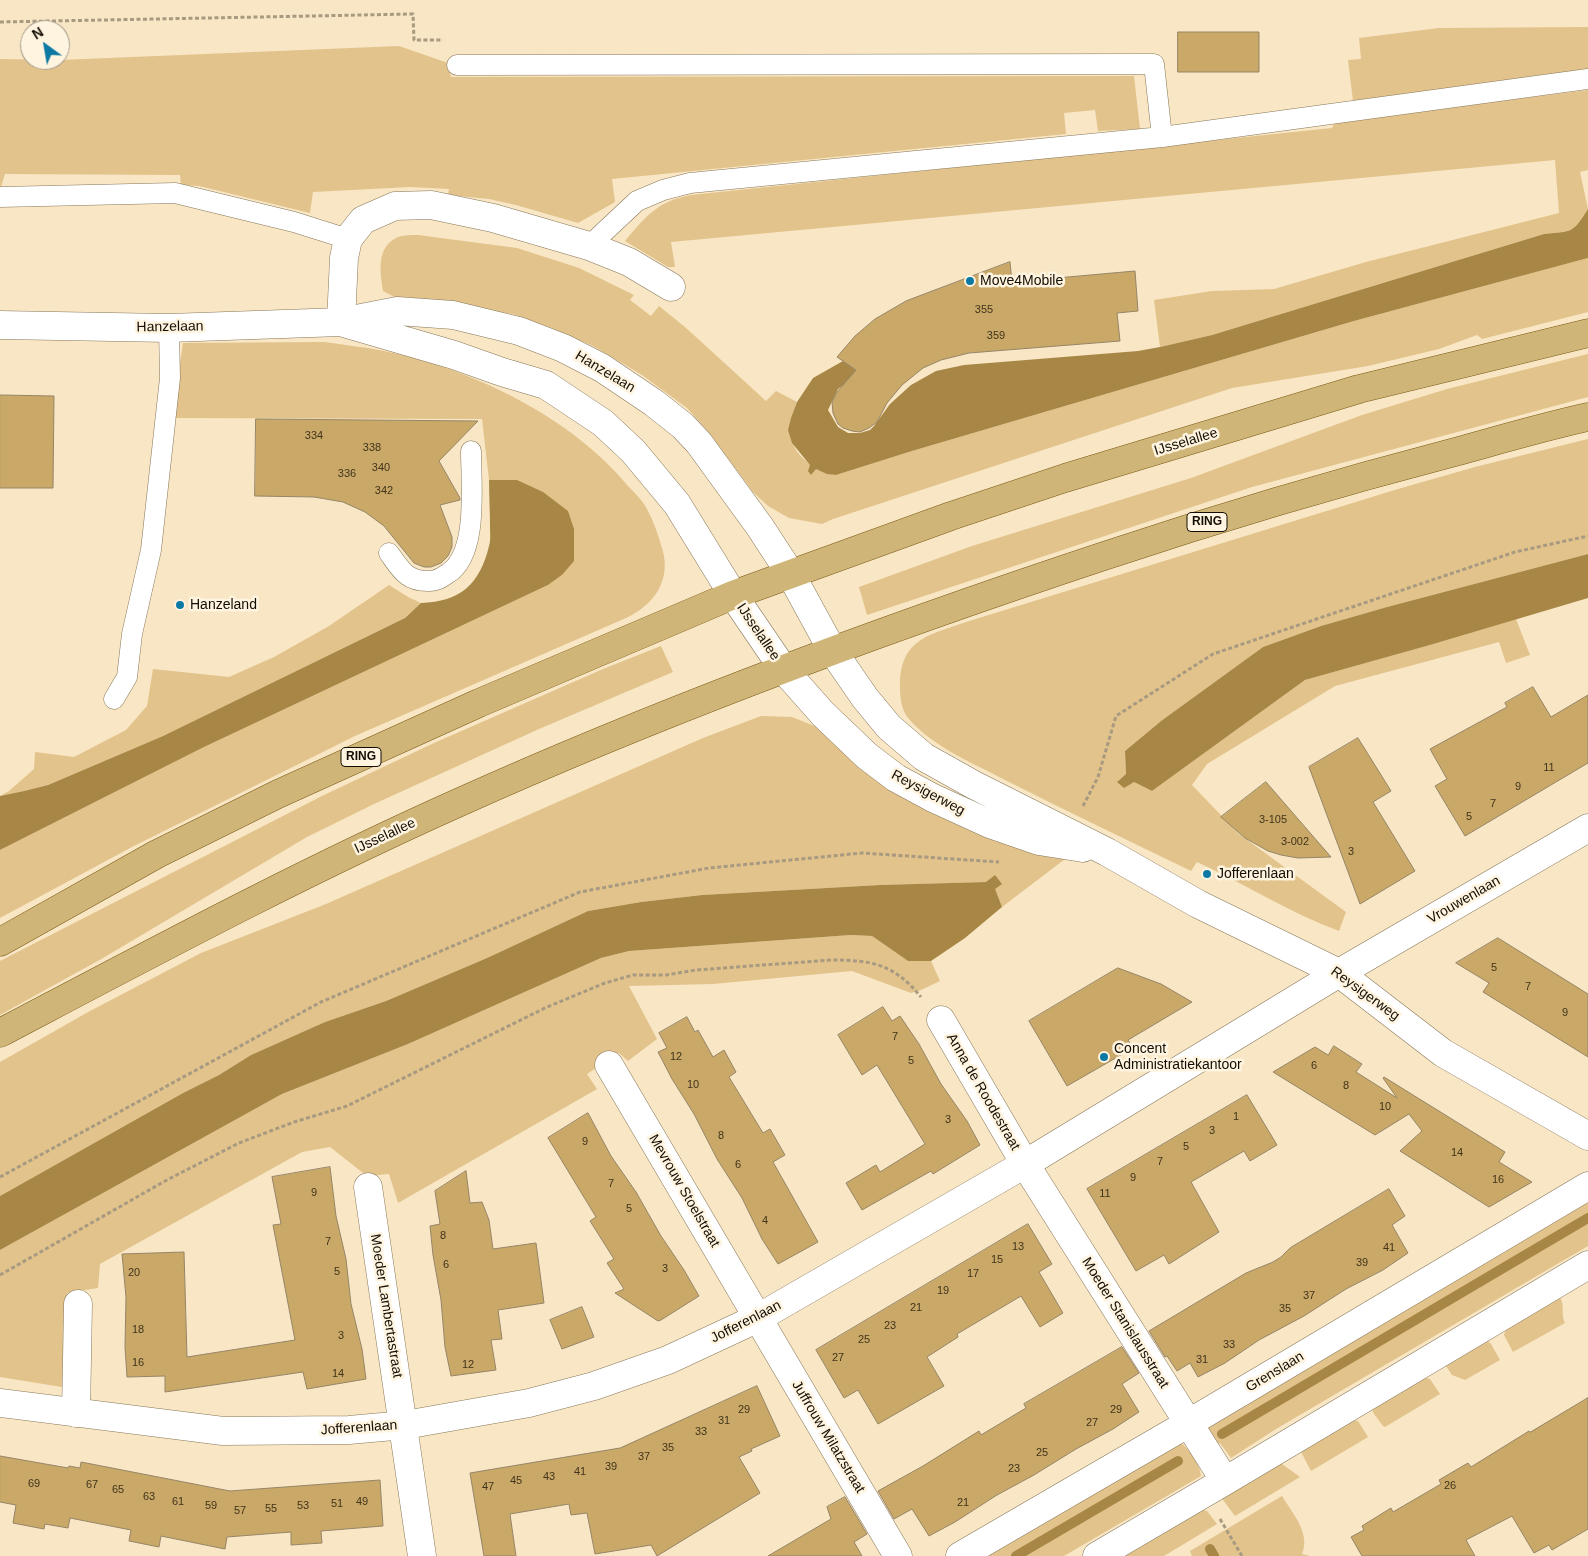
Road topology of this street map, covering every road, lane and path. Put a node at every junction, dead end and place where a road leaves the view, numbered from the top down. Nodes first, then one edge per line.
1 (0, 22) edge
2 (457, 65) joint
3 (1588, 79) edge
4 (1162, 137) junction
5 (0, 198) edge
6 (348, 238) junction
7 (589, 246) junction
8 (670, 287) dead end
9 (340, 322) junction
10 (0, 325) edge
11 (169, 328) junction
12 (1588, 333) edge
13 (1588, 418) edge
14 (471, 451) dead end
15 (1588, 536) edge
16 (389, 552) dead end
17 (790, 573) junction
18 (733, 594) junction
19 (832, 650) junction
20 (784, 670) junction
21 (114, 699) dead end
22 (1588, 828) edge
23 (1069, 833) junction
24 (1107, 852) junction
25 (1001, 862) dead end
26 (0, 942) edge
27 (1339, 973) junction
28 (941, 1020) joint
29 (0, 1034) edge
30 (609, 1065) dead end
31 (1588, 1136) edge
32 (1024, 1164) junction
33 (0, 1177) edge
34 (1588, 1186) edge
35 (368, 1187) dead end
36 (1588, 1265) edge
37 (0, 1275) edge
38 (78, 1304) dead end
39 (758, 1318) junction
40 (0, 1404) edge
41 (76, 1413) junction
42 (1189, 1423) junction
43 (404, 1425) junction
44 (1215, 1487) junction
45 (422, 1556) edge
46 (898, 1556) edge
47 (960, 1556) edge
48 (1096, 1556) edge
49 (1242, 1556) edge

1 - 2 path
2 - 4 lane
3 - 4 lane
4 - 7 lane
5 - 6 lane
6 - 7 street
6 - 9 street
7 - 8 street
9 - 11 street, Hanzelaan
9 - 17 street, Hanzelaan
9 - 18 street, Hanzelaan
10 - 11 street, Hanzelaan
11 - 21 lane
12 - 17 main road, IJsselallee / RING
13 - 19 main road, IJsselallee / RING
14 - 16 lane
15 - 23 path
17 - 18 main road, IJsselallee / RING
17 - 19 street
18 - 20 street, IJsselallee
18 - 26 main road, IJsselallee / RING
19 - 20 main road, IJsselallee / RING
19 - 23 street, Reysigerweg
20 - 24 street, Reysigerweg
20 - 29 main road, IJsselallee / RING
22 - 27 street, Vrouwenlaan
23 - 24 street, Reysigerweg
24 - 27 street, Reysigerweg
25 - 33 path
27 - 31 street, Reysigerweg
27 - 32 street, Jofferenlaan
28 - 32 street, Anna de Roodestraat
28 - 37 path
30 - 39 street, Mevrouw Stoelstraat
32 - 39 street, Jofferenlaan
32 - 42 street, Moeder Stanislausstraat
34 - 42 street, Grenslaan
35 - 43 street, Moeder Lambertastraat
36 - 44 street
38 - 41 street
39 - 43 street, Jofferenlaan
39 - 46 street, Juffrouw Milatzstraat
40 - 41 street, Jofferenlaan
41 - 43 street, Jofferenlaan
42 - 44 street, Moeder Stanislausstraat
42 - 47 street, Grenslaan
43 - 45 street, Moeder Lambertastraat
44 - 48 street
44 - 49 path

